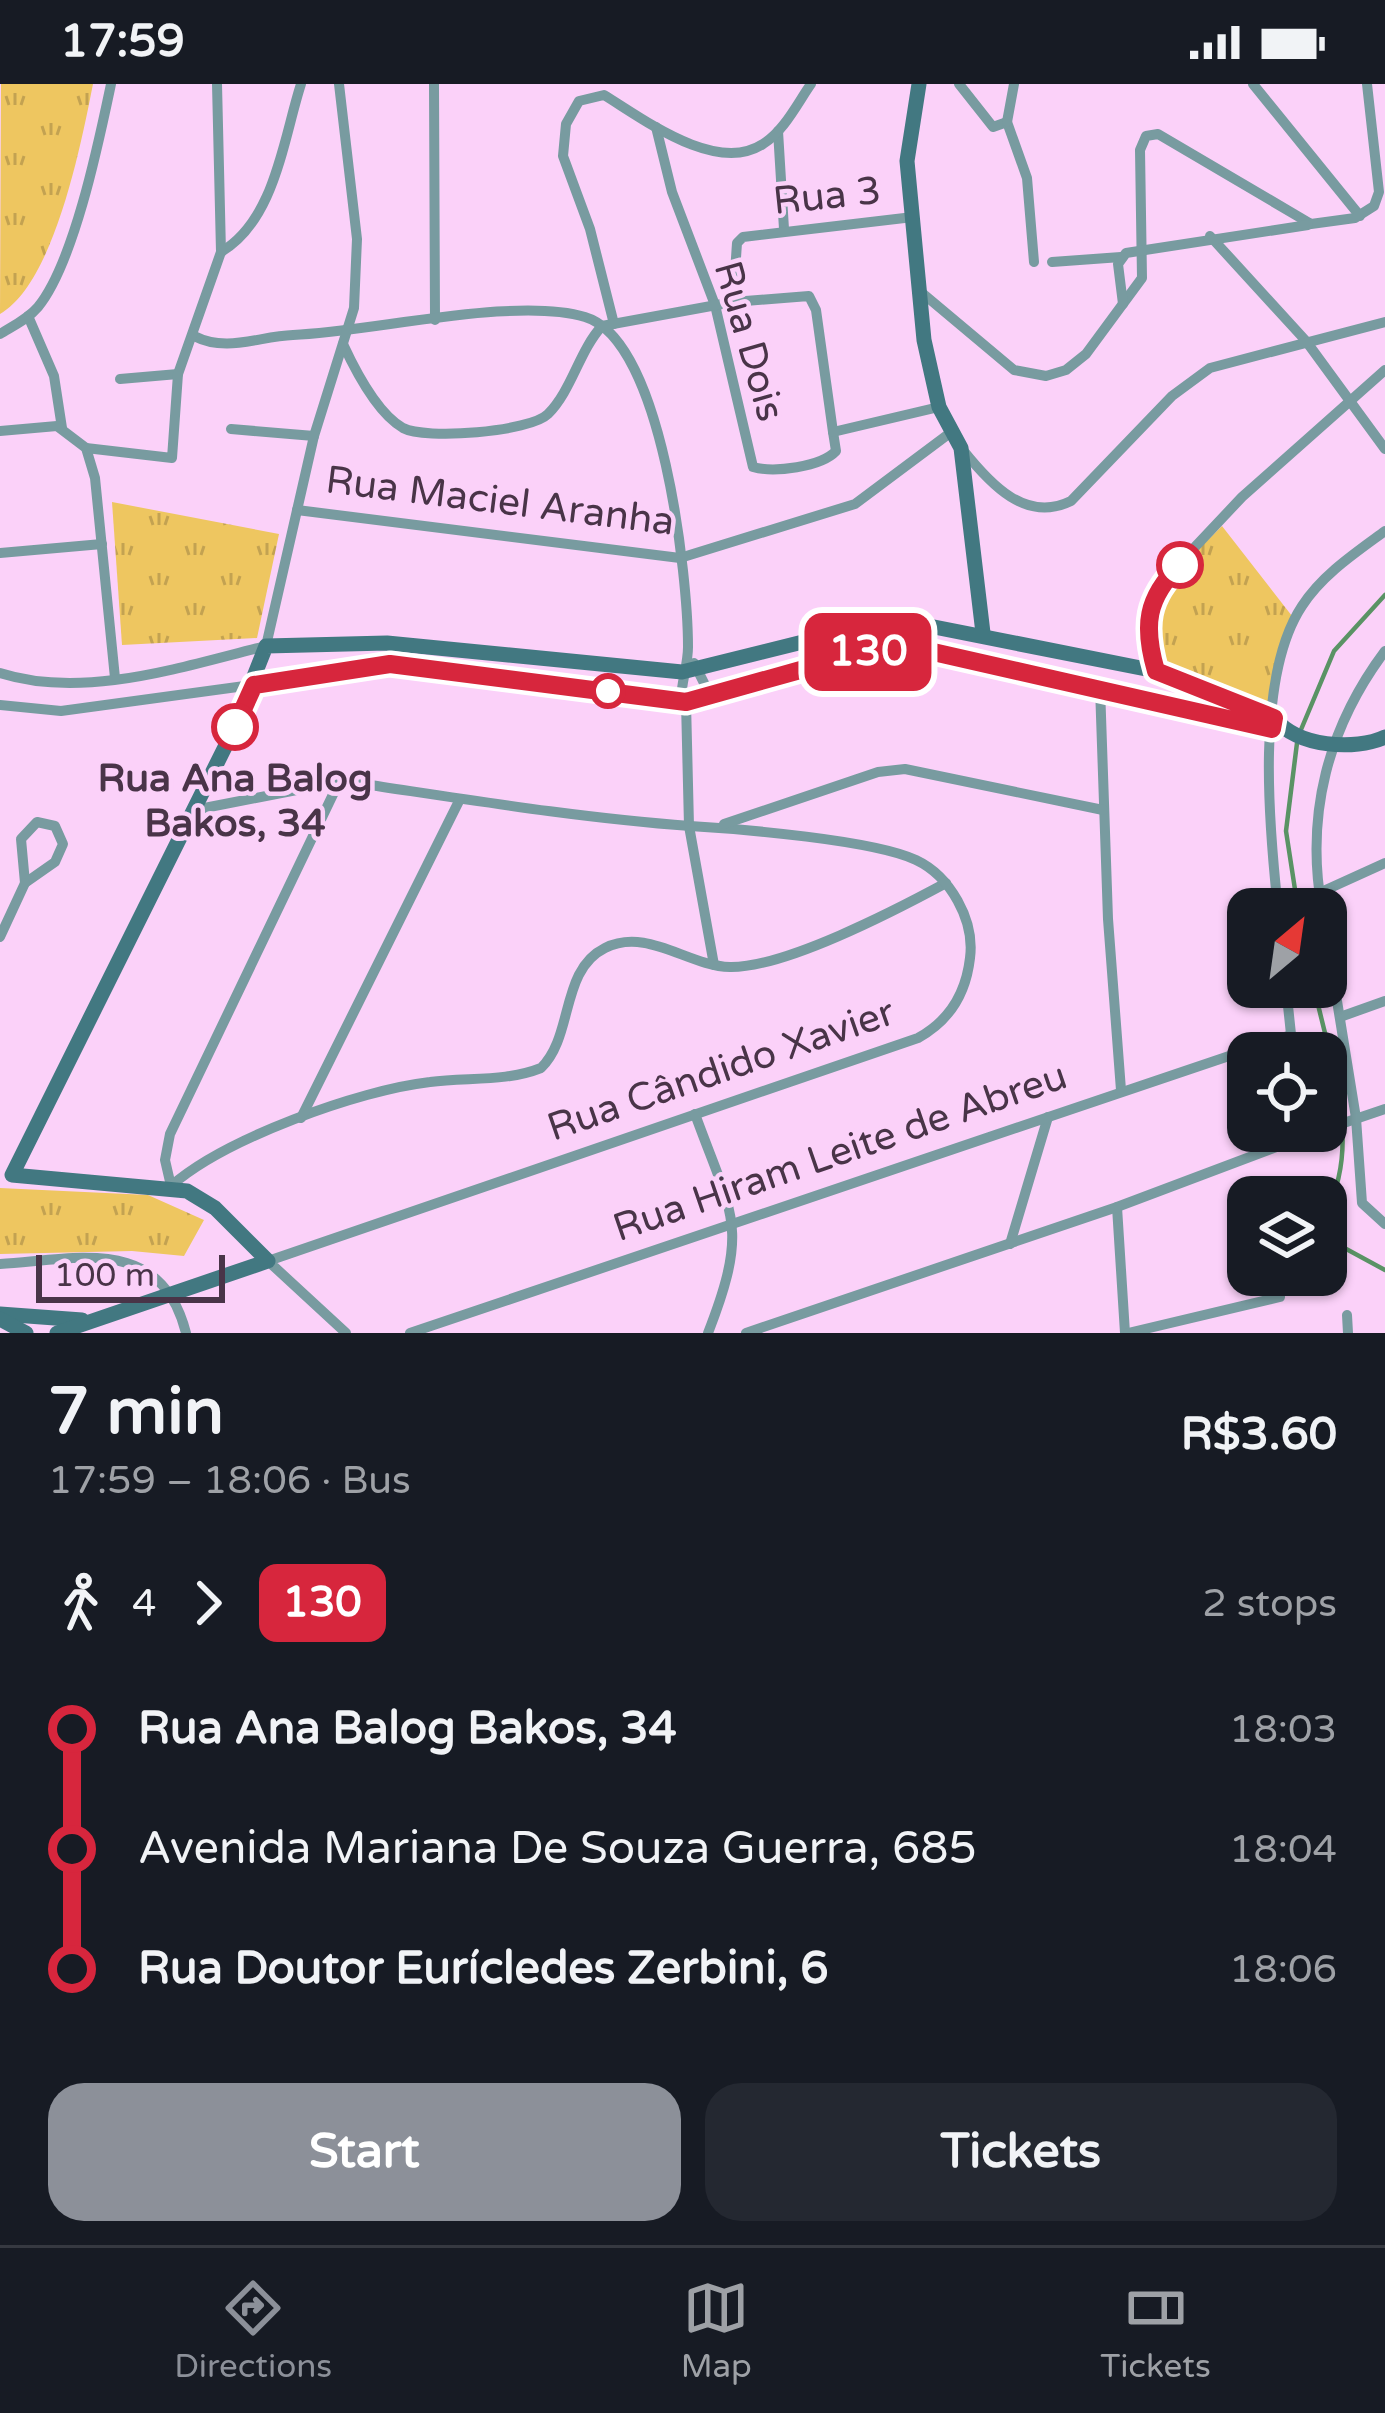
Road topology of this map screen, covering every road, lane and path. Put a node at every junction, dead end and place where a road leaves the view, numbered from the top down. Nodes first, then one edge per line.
1 (111, 84) edge
2 (218, 84) edge
3 (301, 84) edge
4 (339, 84) edge
5 (434, 84) edge
6 (811, 84) edge
7 (919, 84) edge
8 (958, 84) edge
9 (1014, 84) edge
10 (1253, 84) edge
11 (1366, 84) edge
12 (1007, 122) junction
13 (656, 127) junction
14 (778, 131) junction
15 (1360, 216) junction
16 (913, 217) junction
17 (1311, 224) junction
18 (784, 229) junction
19 (1210, 236) junction
20 (1142, 250) junction
21 (221, 252) junction
22 (1121, 257) junction
23 (1034, 262) dead end
24 (1052, 262) dead end
25 (921, 292) junction
26 (733, 302) junction
27 (1123, 304) junction
28 (716, 305) junction
29 (28, 316) junction
30 (435, 320) junction
31 (1385, 322) edge
32 (608, 325) junction
33 (0, 334) edge
34 (194, 336) junction
35 (344, 338) junction
36 (1306, 341) junction
37 (1385, 370) edge
38 (178, 374) junction
39 (120, 379) dead end
40 (1348, 398) junction
41 (939, 407) junction
42 (62, 428) junction
43 (230, 429) dead end
44 (0, 431) edge
45 (833, 432) junction
46 (950, 433) junction
47 (314, 436) junction
48 (86, 448) junction
49 (961, 448) junction
50 (1385, 448) edge
51 (297, 510) junction
52 (1385, 531) edge
53 (102, 544) junction
54 (0, 554) edge
55 (680, 557) junction
56 (983, 633) junction
57 (266, 646) junction
58 (1385, 651) edge
59 (691, 671) junction
60 (0, 673) edge
61 (115, 678) junction
62 (1146, 680) junction
63 (254, 685) junction
64 (1100, 686) junction
65 (711, 697) junction
66 (683, 702) junction
67 (0, 705) edge
68 (1279, 726) junction
69 (1385, 737) edge
70 (1329, 743) junction
71 (338, 784) junction
72 (460, 799) junction
73 (194, 810) junction
74 (1103, 810) junction
75 (689, 826) junction
76 (717, 826) junction
77 (1385, 863) edge
78 (25, 883) junction
79 (946, 883) junction
80 (1278, 888) edge
81 (1319, 888) edge
82 (1330, 888) edge
83 (0, 937) edge
84 (714, 965) junction
85 (1385, 1001) edge
86 (1338, 1008) edge
87 (1340, 1017) junction
88 (1227, 1056) edge
89 (1121, 1090) junction
90 (1385, 1109) edge
91 (695, 1114) junction
92 (1048, 1117) junction
93 (301, 1118) junction
94 (1351, 1120) junction
95 (1347, 1121) edge
96 (1259, 1152) edge
97 (6, 1175) edge
98 (171, 1186) junction
99 (1118, 1207) junction
100 (736, 1223) junction
101 (1385, 1224) edge
102 (1010, 1244) junction
103 (268, 1261) junction
104 (0, 1264) edge
105 (174, 1294) junction
106 (1280, 1297) dead end
107 (1347, 1315) dead end
108 (0, 1316) edge
109 (85, 1320) junction
110 (26, 1333) edge
111 (57, 1333) edge
112 (186, 1333) edge
113 (346, 1333) edge
114 (410, 1333) edge
115 (708, 1333) edge
116 (746, 1333) edge
117 (1126, 1333) edge
118 (1348, 1333) edge

1 - 29 street
2 - 21 street
3 - 21 street
4 - 35 street
5 - 30 street
6 - 14 street
7 - 16 main road
8 - 12 street
9 - 12 street
10 - 15 street
11 - 15 street
12 - 23 street
13 - 14 street
13 - 28 street, Rua Dois
13 - 32 street
14 - 18 street
15 - 17 street
16 - 18 street, Rua 3
16 - 25 main road
17 - 19 street
17 - 20 street
18 - 26 street, Rua 3
19 - 20 street
19 - 36 street
20 - 22 street
20 - 27 street
21 - 34 street
22 - 24 street
22 - 27 street
25 - 27 street
25 - 41 main road
26 - 28 street
26 - 45 street
28 - 32 street
28 - 45 street, Rua Dois
29 - 33 street
29 - 42 street
30 - 32 street
30 - 35 street
31 - 36 street
32 - 35 street
32 - 55 street
34 - 35 street
34 - 38 street
35 - 47 street
36 - 40 street
36 - 49 street
37 - 40 street
38 - 39 street
38 - 48 street
40 - 50 street
40 - 62 street
41 - 45 street
41 - 46 main road
42 - 44 street
42 - 48 street
43 - 47 street
46 - 49 main road
46 - 55 street, Rua Maciel Aranha
47 - 51 street
48 - 53 street
49 - 56 main road
51 - 55 street, Rua Maciel Aranha
51 - 57 street
52 - 68 street
53 - 54 street
53 - 61 street
55 - 59 street
56 - 59 main road
56 - 62 main road
57 - 59 main road
57 - 61 street
57 - 63 main road
58 - 70 street
59 - 65 street
59 - 66 street
60 - 61 street
62 - 64 main road
62 - 68 main road
62 - 68 main road
63 - 66 main road
63 - 67 street
63 - 73 main road
64 - 65 main road
64 - 74 street
65 - 66 main road
66 - 75 street
68 - 70 main road
68 - 80 street
69 - 70 main road
70 - 81 street
71 - 72 street
71 - 73 street
71 - 98 street
72 - 75 street
72 - 93 street
73 - 97 main road
74 - 76 street
74 - 89 street
75 - 76 street
75 - 84 street
76 - 79 street
77 - 82 street
78 - 78 street
78 - 83 street
79 - 84 street
79 - 91 street, Rua Cândido Xavier
84 - 93 street
85 - 87 street
86 - 87 street
87 - 94 street
88 - 89 street, Rua Hiram Leite de Abreu
89 - 92 street, Rua Hiram Leite de Abreu
90 - 94 street
91 - 100 street
91 - 103 street, Rua Cândido Xavier
92 - 100 street, Rua Hiram Leite de Abreu
92 - 102 street
93 - 98 street
94 - 95 street
94 - 101 street
96 - 99 street
97 - 98 main road
98 - 103 main road
99 - 102 street
99 - 117 street
100 - 114 street, Rua Hiram Leite de Abreu
100 - 115 street
102 - 116 street
103 - 105 main road, Rua Cândido Xavier
103 - 113 street
104 - 105 street
105 - 109 main road, Rua Cândido Xavier
105 - 112 street
106 - 117 street
107 - 118 street
108 - 109 main road
108 - 110 main road
109 - 111 main road, Rua Cândido Xavier

